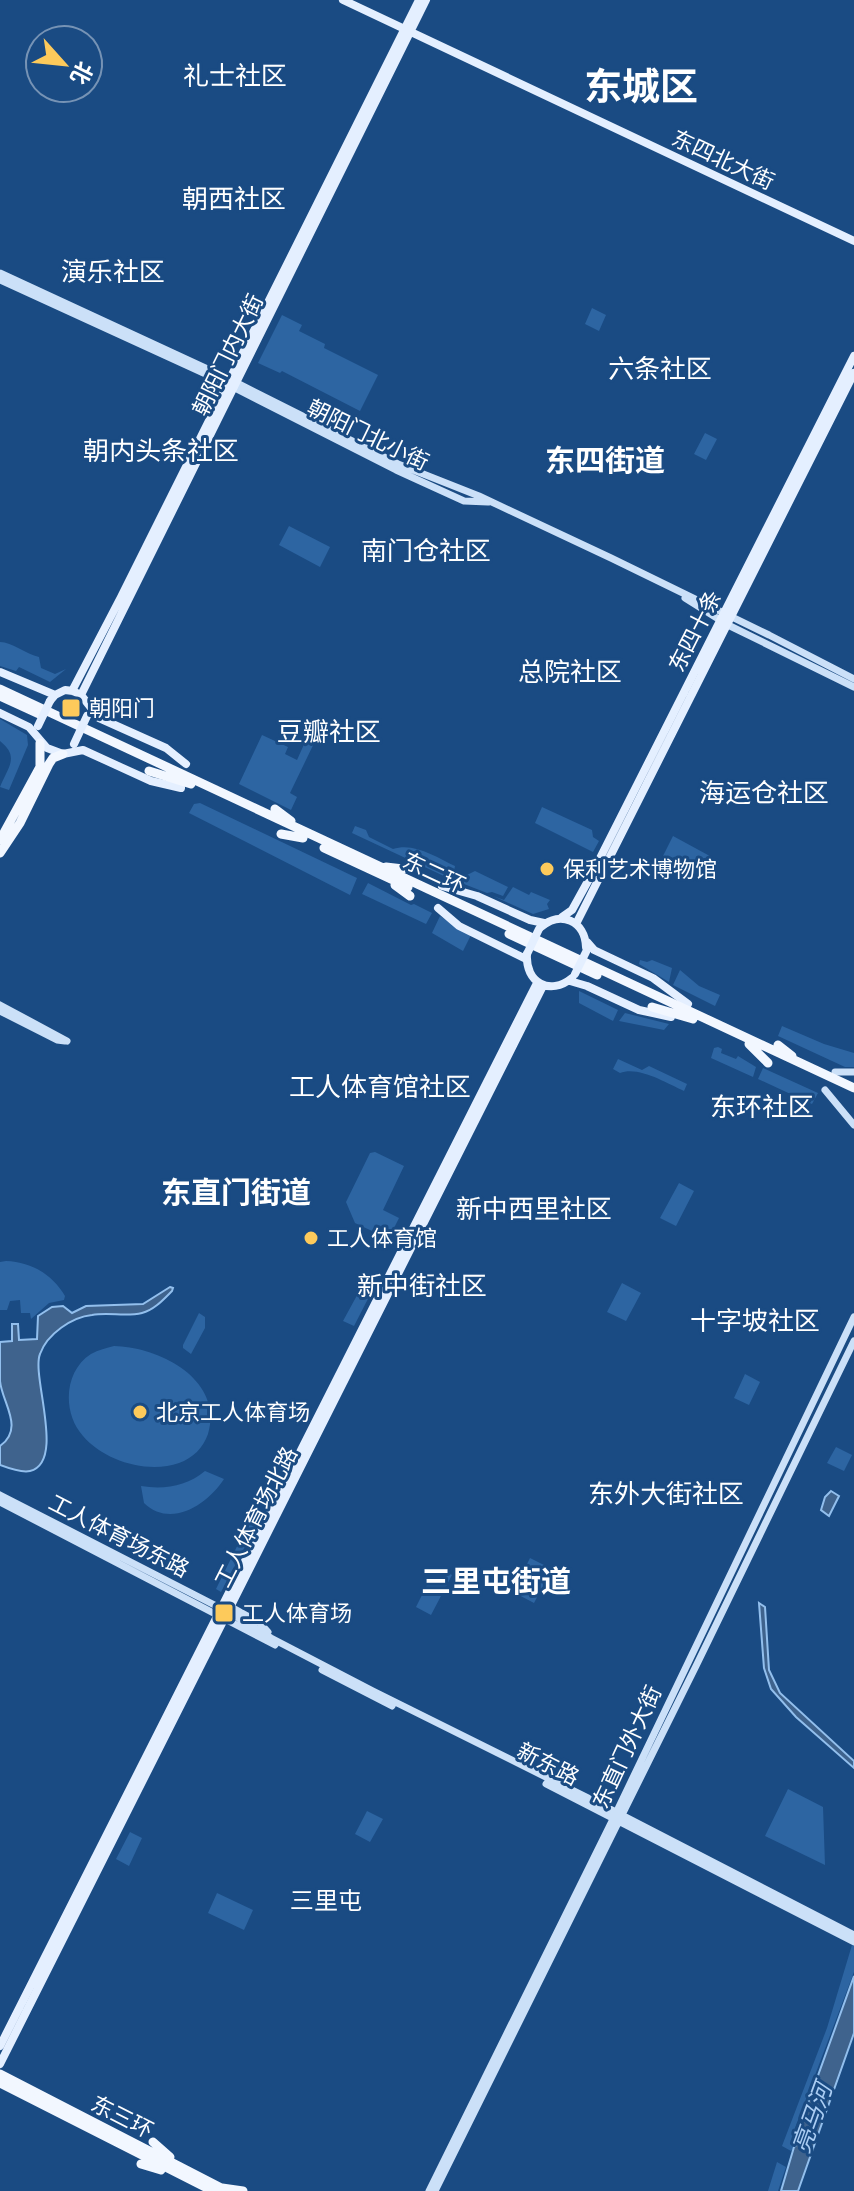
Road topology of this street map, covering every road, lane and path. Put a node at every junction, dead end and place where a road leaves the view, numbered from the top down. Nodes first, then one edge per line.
1 (343, 0) edge
2 (419, 0) edge
3 (426, 0) edge
4 (407, 31) junction
5 (852, 241) edge
6 (0, 273) edge
7 (0, 280) edge
8 (854, 356) edge
9 (854, 373) edge
10 (231, 383) junction
11 (491, 502) junction
12 (473, 503) junction
13 (485, 513) dead end
14 (727, 619) junction
15 (0, 672) edge
16 (854, 679) edge
17 (854, 687) edge
18 (0, 689) edge
19 (72, 691) junction
20 (81, 695) junction
21 (0, 696) edge
22 (52, 698) junction
23 (88, 712) junction
24 (0, 713) edge
25 (38, 734) junction
26 (69, 749) junction
27 (186, 764) dead end
28 (149, 771) dead end
29 (186, 786) junction
30 (275, 809) dead end
31 (281, 834) dead end
32 (305, 836) junction
33 (0, 840) edge
34 (0, 853) edge
35 (403, 869) dead end
36 (379, 870) junction
37 (442, 886) dead end
38 (410, 896) dead end
39 (438, 908) dead end
40 (562, 917) junction
41 (577, 922) junction
42 (541, 926) junction
43 (586, 947) junction
44 (527, 956) junction
45 (573, 977) junction
46 (540, 984) junction
47 (664, 1000) junction
48 (688, 1004) joint
49 (652, 1007) dead end
50 (0, 1008) edge
51 (671, 1017) dead end
52 (720, 1018) dead end
53 (693, 1019) junction
54 (706, 1019) junction
55 (749, 1044) junction
56 (778, 1045) dead end
57 (768, 1063) dead end
58 (800, 1064) junction
59 (835, 1072) dead end
60 (854, 1072) edge
61 (854, 1088) edge
62 (825, 1090) dead end
63 (854, 1094) edge
64 (854, 1125) edge
65 (854, 1317) edge
66 (853, 1343) edge
67 (839, 1347) junction
68 (0, 1495) edge
69 (0, 1502) edge
70 (225, 1612) junction
71 (617, 1817) junction
72 (854, 1935) edge
73 (854, 1942) edge
74 (0, 2046) edge
75 (0, 2064) edge
76 (0, 2074) edge
77 (0, 2083) edge
78 (37, 2097) junction
79 (153, 2142) dead end
80 (141, 2164) dead end
81 (180, 2171) junction
82 (220, 2190) edge
83 (243, 2191) edge
84 (429, 2191) edge
85 (435, 2191) edge

1 - 4 main road, 东四北大街
2 - 4 main road
3 - 4 main road
4 - 5 main road, 东四北大街
4 - 10 main road, 朝阳门内大街
6 - 10 main road
7 - 10 main road
8 - 14 main road, 东四十条
9 - 14 main road, 东四十条
10 - 11 main road, 朝阳门北小街
10 - 12 main road, 朝阳门北小街
10 - 19 main road, 朝阳门内大街
10 - 20 main road, 朝阳门内大街
11 - 12 main road, 朝阳门北小街
11 - 14 main road, 朝阳门北小街
12 - 13 main road
14 - 16 main road
14 - 17 main road
14 - 40 main road, 东四十条
14 - 41 main road, 东四十条
15 - 22 main road
18 - 32 highway, 东二环
19 - 20 main road
19 - 22 main road
20 - 23 main road
21 - 29 highway, 东二环
22 - 25 main road, bridge
23 - 26 main road, bridge
23 - 27 main road
24 - 25 main road
25 - 26 main road
25 - 33 highway
26 - 29 main road
26 - 34 highway
28 - 29 highway
29 - 32 highway, 东二环
30 - 32 highway
31 - 32 highway
32 - 36 highway, 东二环
35 - 36 highway
36 - 38 highway
36 - 47 highway, 东二环
36 - 53 highway, 东二环
37 - 42 main road
39 - 44 main road
40 - 41 main road
40 - 42 main road
41 - 43 main road
42 - 44 main road, bridge
43 - 45 main road, bridge
43 - 48 main road
44 - 46 main road
45 - 46 main road
45 - 51 main road
46 - 70 main road, 工人体育场北路
47 - 48 highway
47 - 54 highway, 东二环
49 - 53 highway
50 - 50 main road
52 - 54 highway
53 - 55 highway, 东二环
54 - 58 highway, 东二环
55 - 57 highway
55 - 63 highway, 东二环
56 - 58 highway
58 - 61 highway, 东二环
59 - 60 main road
62 - 64 main road
65 - 67 main road, 东直门外大街
66 - 67 main road
66 - 71 main road, 东直门外大街
67 - 71 main road, 东直门外大街
68 - 70 main road, 工人体育场东路
69 - 70 main road, 工人体育场东路
70 - 71 main road, 新东路
70 - 71 main road, 新东路
70 - 74 main road, 工人体育场北路
70 - 75 main road, 工人体育场北路
71 - 72 main road, 新东路
71 - 73 main road, 新东路
71 - 84 main road, 东直门外大街
71 - 85 main road, 东直门外大街
76 - 78 highway, 东三环
77 - 78 highway, 东三环
78 - 81 highway, 东三环
79 - 81 highway
80 - 81 highway
81 - 82 highway, 东三环
82 - 83 highway, 东三环

